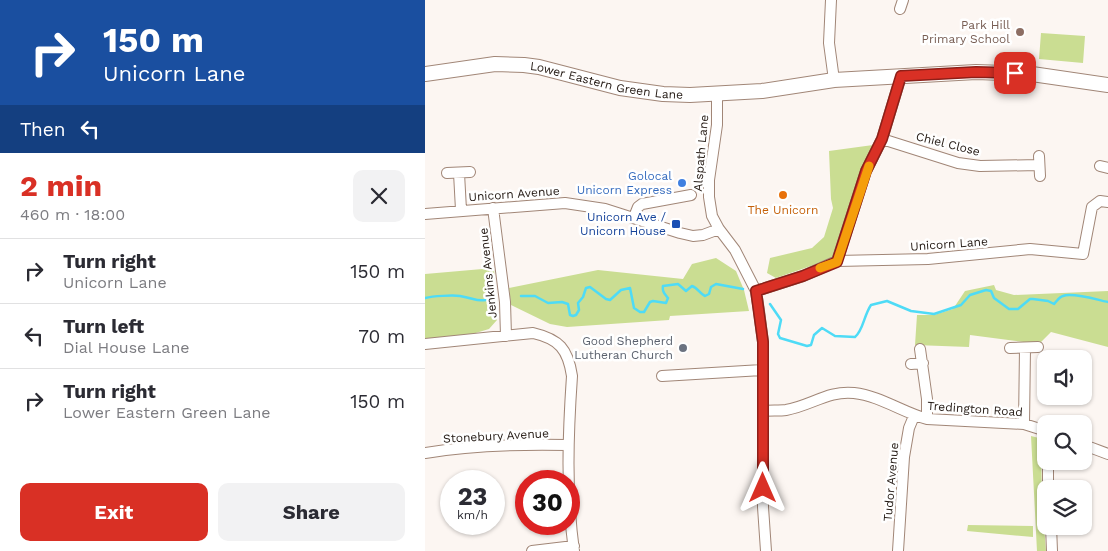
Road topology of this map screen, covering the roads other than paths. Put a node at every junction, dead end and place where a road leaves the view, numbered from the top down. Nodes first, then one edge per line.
1 (831, 0) edge
2 (425, 74) edge
3 (901, 76) junction
4 (834, 80) junction
5 (1108, 85) edge
6 (717, 95) junction
7 (882, 139) junction
8 (1039, 166) dead end
9 (470, 172) dead end
10 (447, 173) dead end
11 (459, 173) junction
12 (691, 195) dead end
13 (1108, 202) edge
14 (493, 208) junction
15 (461, 210) junction
16 (425, 214) edge
17 (633, 217) junction
18 (719, 228) junction
19 (837, 262) junction
20 (756, 296) junction
21 (506, 336) junction
22 (425, 344) edge
23 (1038, 347) dead end
24 (1010, 348) dead end
25 (1025, 348) junction
26 (920, 349) dead end
27 (923, 362) junction
28 (911, 364) dead end
29 (763, 370) junction
30 (662, 376) dead end
31 (763, 411) junction
32 (914, 416) junction
33 (927, 419) junction
34 (1029, 426) junction
35 (1037, 428) edge
36 (568, 445) junction
37 (1092, 448) edge
38 (425, 453) edge
39 (1108, 454) edge
40 (1051, 535) edge
41 (574, 549) edge
42 (532, 551) edge
43 (766, 551) edge
44 (898, 551) edge
45 (1052, 551) edge

1 - 4 street
2 - 6 street, Lower Eastern Green Lane
3 - 4 street
3 - 5 street
3 - 7 street
4 - 6 street, Lower Eastern Green Lane
6 - 18 street, Alspath Lane
7 - 8 street, Chiel Close
7 - 19 street
9 - 11 street
10 - 11 street
11 - 15 street
12 - 17 street
13 - 19 street, Unicorn Lane
14 - 15 street, Unicorn Avenue
14 - 17 street, Unicorn Avenue
14 - 21 street, Jenkins Avenue
15 - 16 street, Unicorn Avenue
17 - 18 street, Unicorn Avenue
18 - 20 street, Alspath Lane
19 - 20 street, Unicorn Lane
20 - 29 street, Alspath Lane
21 - 22 street
21 - 36 street
23 - 25 street
24 - 25 street
25 - 34 street
26 - 27 street
27 - 28 street
27 - 33 street
29 - 30 street
29 - 31 street, Alspath Lane
31 - 32 street, Tredington Road
31 - 43 street, Alspath Lane
32 - 33 street, Tredington Road
32 - 44 street, Tudor Avenue
33 - 34 street, Tredington Road
34 - 35 street, Tredington Road
36 - 38 street, Stonebury Avenue
36 - 41 street
37 - 39 street
40 - 45 street
41 - 42 street

